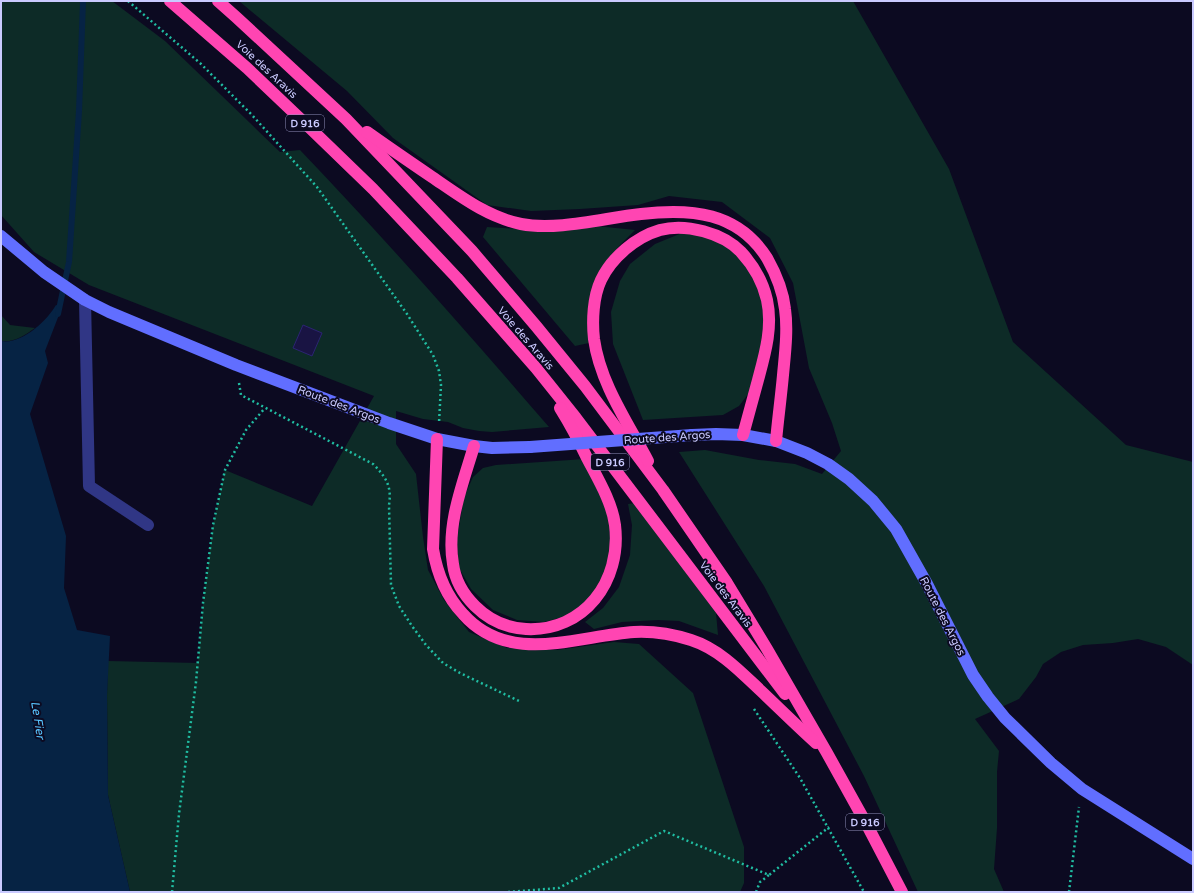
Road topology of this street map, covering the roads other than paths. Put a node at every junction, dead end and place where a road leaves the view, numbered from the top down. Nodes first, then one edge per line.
1 (170, 1) edge
2 (218, 1) edge
3 (346, 118) junction
4 (1, 236) edge
5 (85, 300) junction
6 (536, 368) junction
7 (744, 435) junction
8 (437, 439) junction
9 (776, 441) junction
10 (474, 446) junction
11 (663, 490) junction
12 (148, 525) dead end
13 (815, 734) junction
14 (827, 753) junction
15 (1193, 859) edge
16 (902, 892) edge

1 - 6 highway, Voie des Aravis / D 916
2 - 3 highway, Voie des Aravis / D 916
3 - 9 highway
3 - 11 highway, Voie des Aravis / D 916
4 - 5 street, Route des Argos
5 - 8 street, Route des Argos
5 - 12 lane
6 - 10 highway
6 - 13 highway, Voie des Aravis / D 916
7 - 9 street, Route des Argos
7 - 10 street, Route des Argos, bridge
7 - 11 highway
8 - 10 street, Route des Argos
8 - 14 highway
9 - 15 street, Route des Argos
11 - 13 highway, Voie des Aravis / D 916
13 - 14 highway, Voie des Aravis / D 916
14 - 16 highway, Voie des Aravis / D 916

